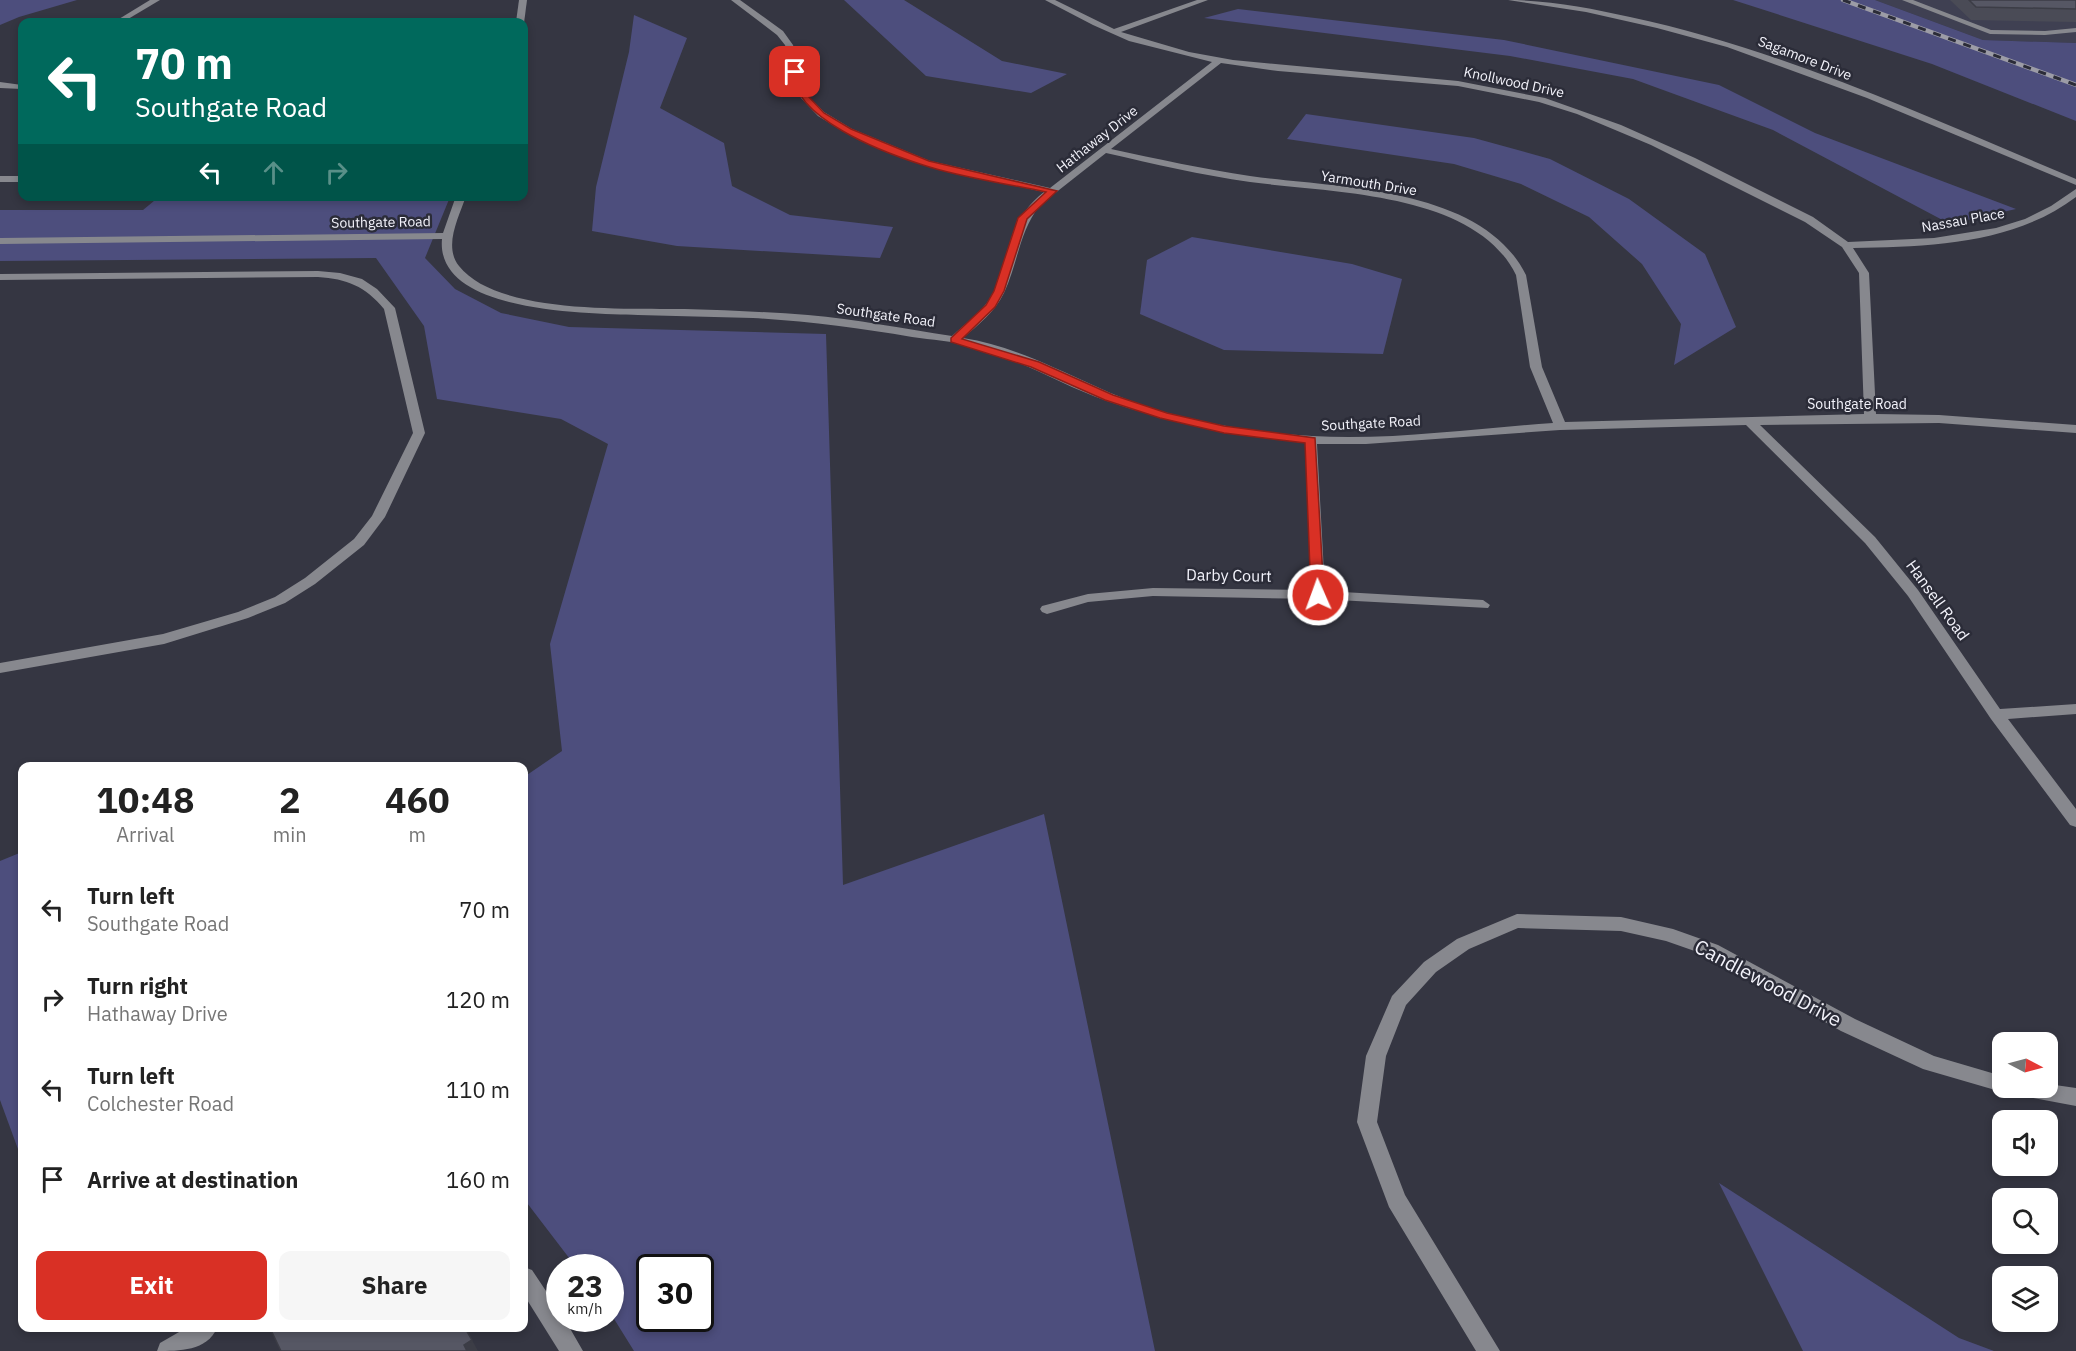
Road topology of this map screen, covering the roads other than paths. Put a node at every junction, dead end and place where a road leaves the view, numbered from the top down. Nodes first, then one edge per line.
1 (156, 0) edge
2 (523, 0) edge
3 (735, 0) edge
4 (1049, 0) edge
5 (1204, 0) edge
6 (1512, 0) edge
7 (1906, 0) edge
8 (125, 18) edge
9 (521, 18) edge
10 (2076, 30) edge
11 (1113, 32) junction
12 (1218, 61) junction
13 (0, 85) edge
14 (18, 87) edge
15 (1105, 150) junction
16 (0, 179) edge
17 (18, 179) edge
18 (2076, 182) edge
19 (1052, 191) junction
20 (2076, 192) edge
21 (459, 201) edge
22 (447, 236) junction
23 (0, 241) edge
24 (1845, 245) junction
25 (0, 277) edge
26 (954, 340) junction
27 (1870, 418) junction
28 (1748, 420) junction
29 (1560, 426) junction
30 (2076, 429) edge
31 (1311, 440) junction
32 (1318, 595) junction
33 (1483, 605) dead end
34 (1047, 609) dead end
35 (0, 668) edge
36 (2076, 709) edge
37 (1996, 715) junction
38 (2076, 821) edge
39 (1992, 1081) edge
40 (2058, 1094) edge
41 (2076, 1097) edge
42 (528, 1282) edge
43 (199, 1332) edge
44 (168, 1351) edge
45 (572, 1351) edge
46 (1489, 1351) edge

1 - 8 street
2 - 9 street
3 - 19 street
4 - 11 street, Knollwood Drive
5 - 11 street
6 - 18 street, Sagamore Drive
7 - 10 street
11 - 12 street, Knollwood Drive
12 - 15 street, Hathaway Drive
12 - 24 street, Knollwood Drive
13 - 14 street
15 - 19 street, Hathaway Drive
15 - 29 street, Yarmouth Drive
16 - 17 street
19 - 26 street, Hathaway Drive
20 - 24 street, Nassau Place
21 - 22 street
22 - 23 street, Southgate Road
22 - 26 street, Southgate Road
24 - 27 street, Knollwood Drive
25 - 35 street
26 - 31 street, Southgate Road
27 - 28 street, Southgate Road
27 - 30 street, Southgate Road
28 - 29 street, Southgate Road
28 - 37 street, Hansell Road
29 - 31 street, Southgate Road
31 - 32 street
32 - 33 street, Darby Court
32 - 34 street, Darby Court
36 - 37 street
37 - 38 street, Hansell Road
39 - 46 street, Candlewood Drive
40 - 41 street
42 - 45 street
43 - 44 street

